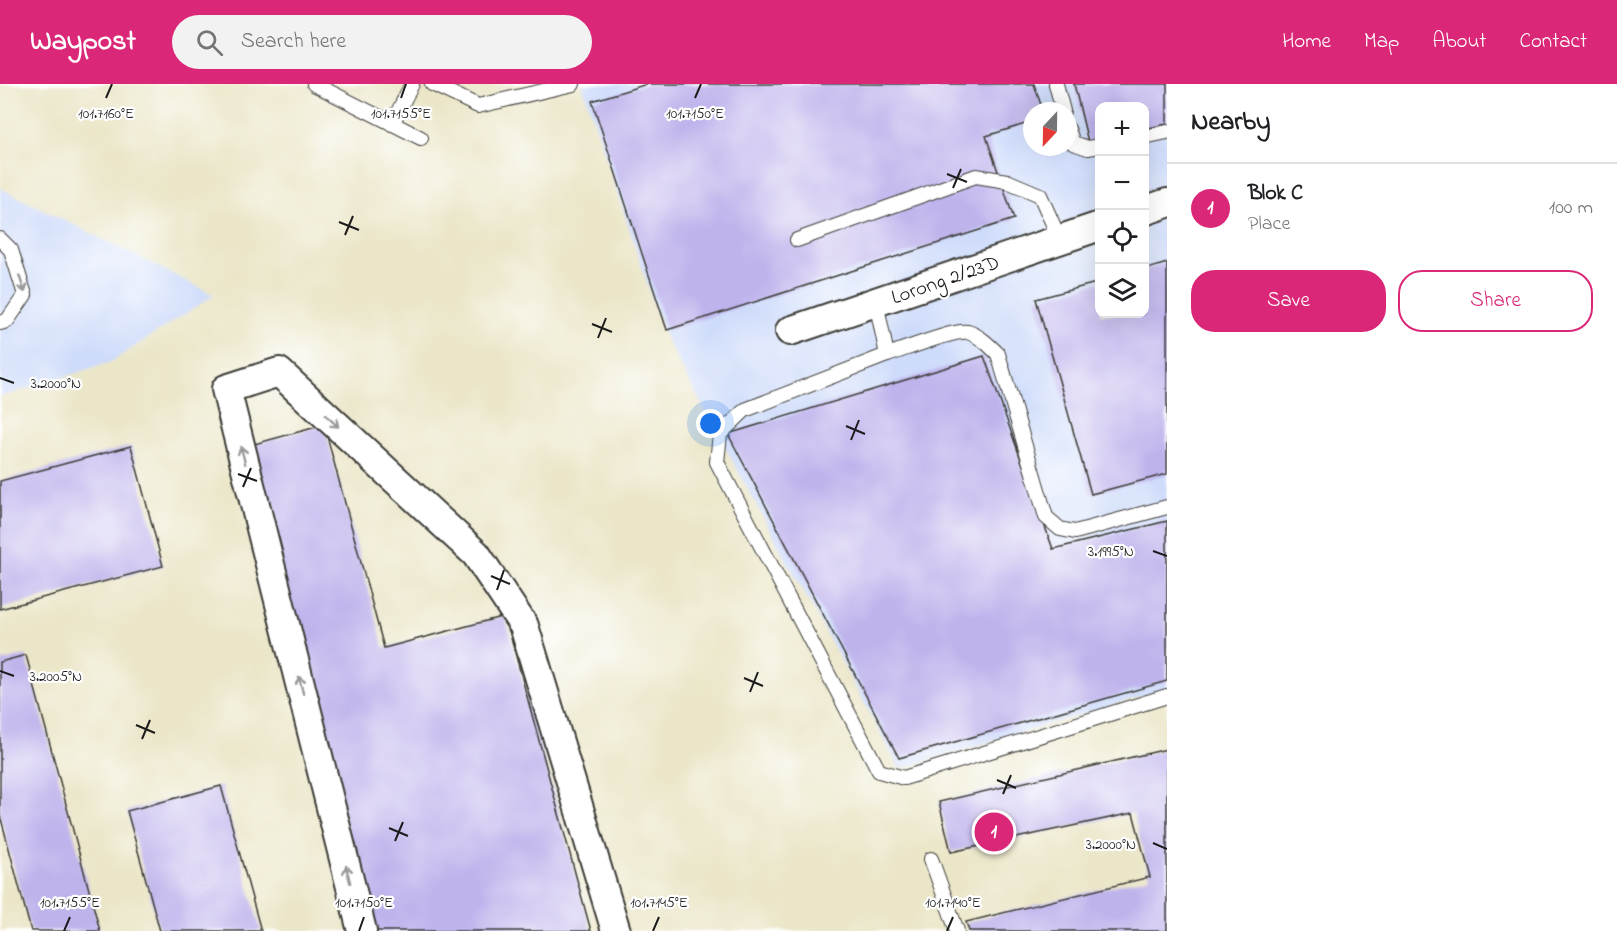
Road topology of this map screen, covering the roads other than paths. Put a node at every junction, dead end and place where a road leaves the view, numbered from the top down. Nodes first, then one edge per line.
1 (314, 84) edge
2 (412, 84) edge
3 (432, 84) edge
4 (1056, 84) edge
5 (568, 85) edge
6 (1061, 102) edge
7 (392, 124) junction
8 (1167, 132) edge
9 (1149, 136) edge
10 (422, 138) dead end
11 (1077, 144) edge
12 (1095, 147) edge
13 (1167, 203) edge
14 (1147, 210) edge
15 (1095, 228) edge
16 (0, 239) edge
17 (797, 240) dead end
18 (1059, 240) junction
19 (876, 302) junction
20 (0, 323) edge
21 (790, 331) dead end
22 (887, 355) junction
23 (1167, 507) edge
24 (1167, 696) edge
25 (931, 858) dead end
26 (362, 931) edge
27 (616, 931) edge
28 (957, 931) edge

1 - 7 lane
2 - 7 lane
3 - 5 lane
4 - 6 lane
7 - 10 lane
8 - 9 lane
11 - 12 lane
13 - 14 street
15 - 18 street, Lorong 2/23D
16 -> 20 lane
17 - 18 lane
18 - 19 street, Lorong 2/23D
19 - 21 street, Lorong 2/23D
19 - 22 lane
22 - 23 lane
22 - 24 lane
25 - 28 lane
26 -> 27 street

